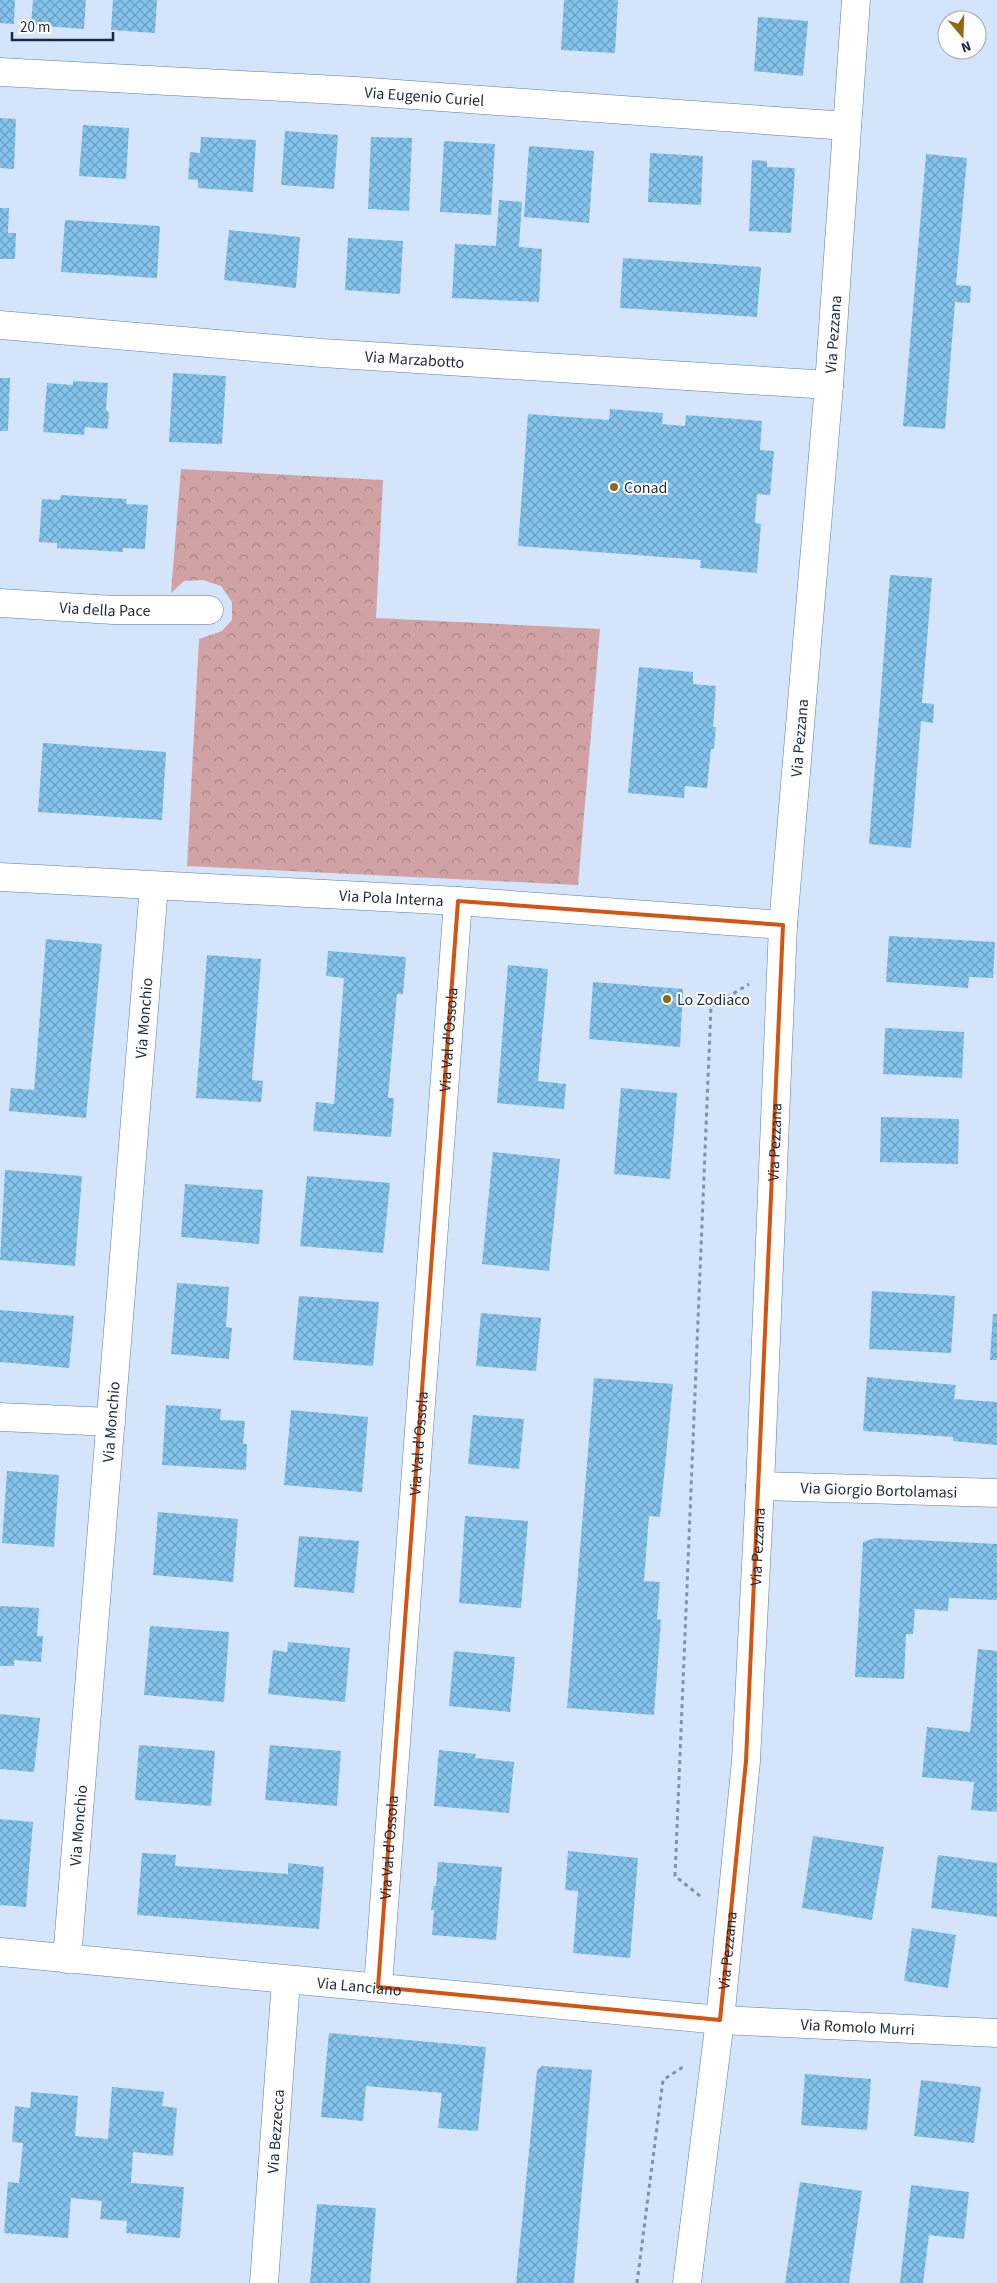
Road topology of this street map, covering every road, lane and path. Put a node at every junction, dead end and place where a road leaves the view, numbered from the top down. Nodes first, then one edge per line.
1 (856, 0) edge
2 (0, 72) edge
3 (847, 126) junction
4 (0, 326) edge
5 (829, 385) junction
6 (0, 603) edge
7 (209, 610) dead end
8 (0, 877) edge
9 (154, 886) junction
10 (458, 901) junction
11 (783, 925) junction
12 (752, 982) dead end
13 (0, 1417) edge
14 (111, 1422) junction
15 (760, 1486) junction
16 (997, 1494) edge
17 (705, 1900) dead end
18 (0, 1952) edge
19 (67, 1959) junction
20 (286, 1980) junction
21 (378, 1987) junction
22 (720, 2020) junction
23 (997, 2034) edge
24 (688, 2064) dead end
25 (264, 2283) edge
26 (637, 2283) edge
27 (687, 2283) edge

1 - 3 street, Via Pezzana
2 - 3 street, Via Eugenio Curiel
3 - 5 street, Via Pezzana
4 - 5 street, Via Marzabotto
5 - 11 street, Via Pezzana
6 - 7 street, Via della Pace
8 - 9 street, Via Pola Interna
9 - 10 street, Via Pola Interna
9 - 14 street, Via Monchio
10 - 11 street, Via Pola Interna
10 - 21 street, Via Val d'Ossola
11 - 15 street, Via Pezzana
12 - 17 path
13 - 14 street
14 - 19 street, Via Monchio
15 - 16 street, Via Giorgio Bortolamasi
15 - 22 street, Via Pezzana
18 - 19 street, Via Lanciano
19 - 20 street, Via Lanciano
20 - 21 street, Via Lanciano
20 - 25 street, Via Bezzecca
21 - 22 street, Via Lanciano
22 - 23 street, Via Romolo Murri
22 - 27 street, Via Pezzana
24 - 26 path

